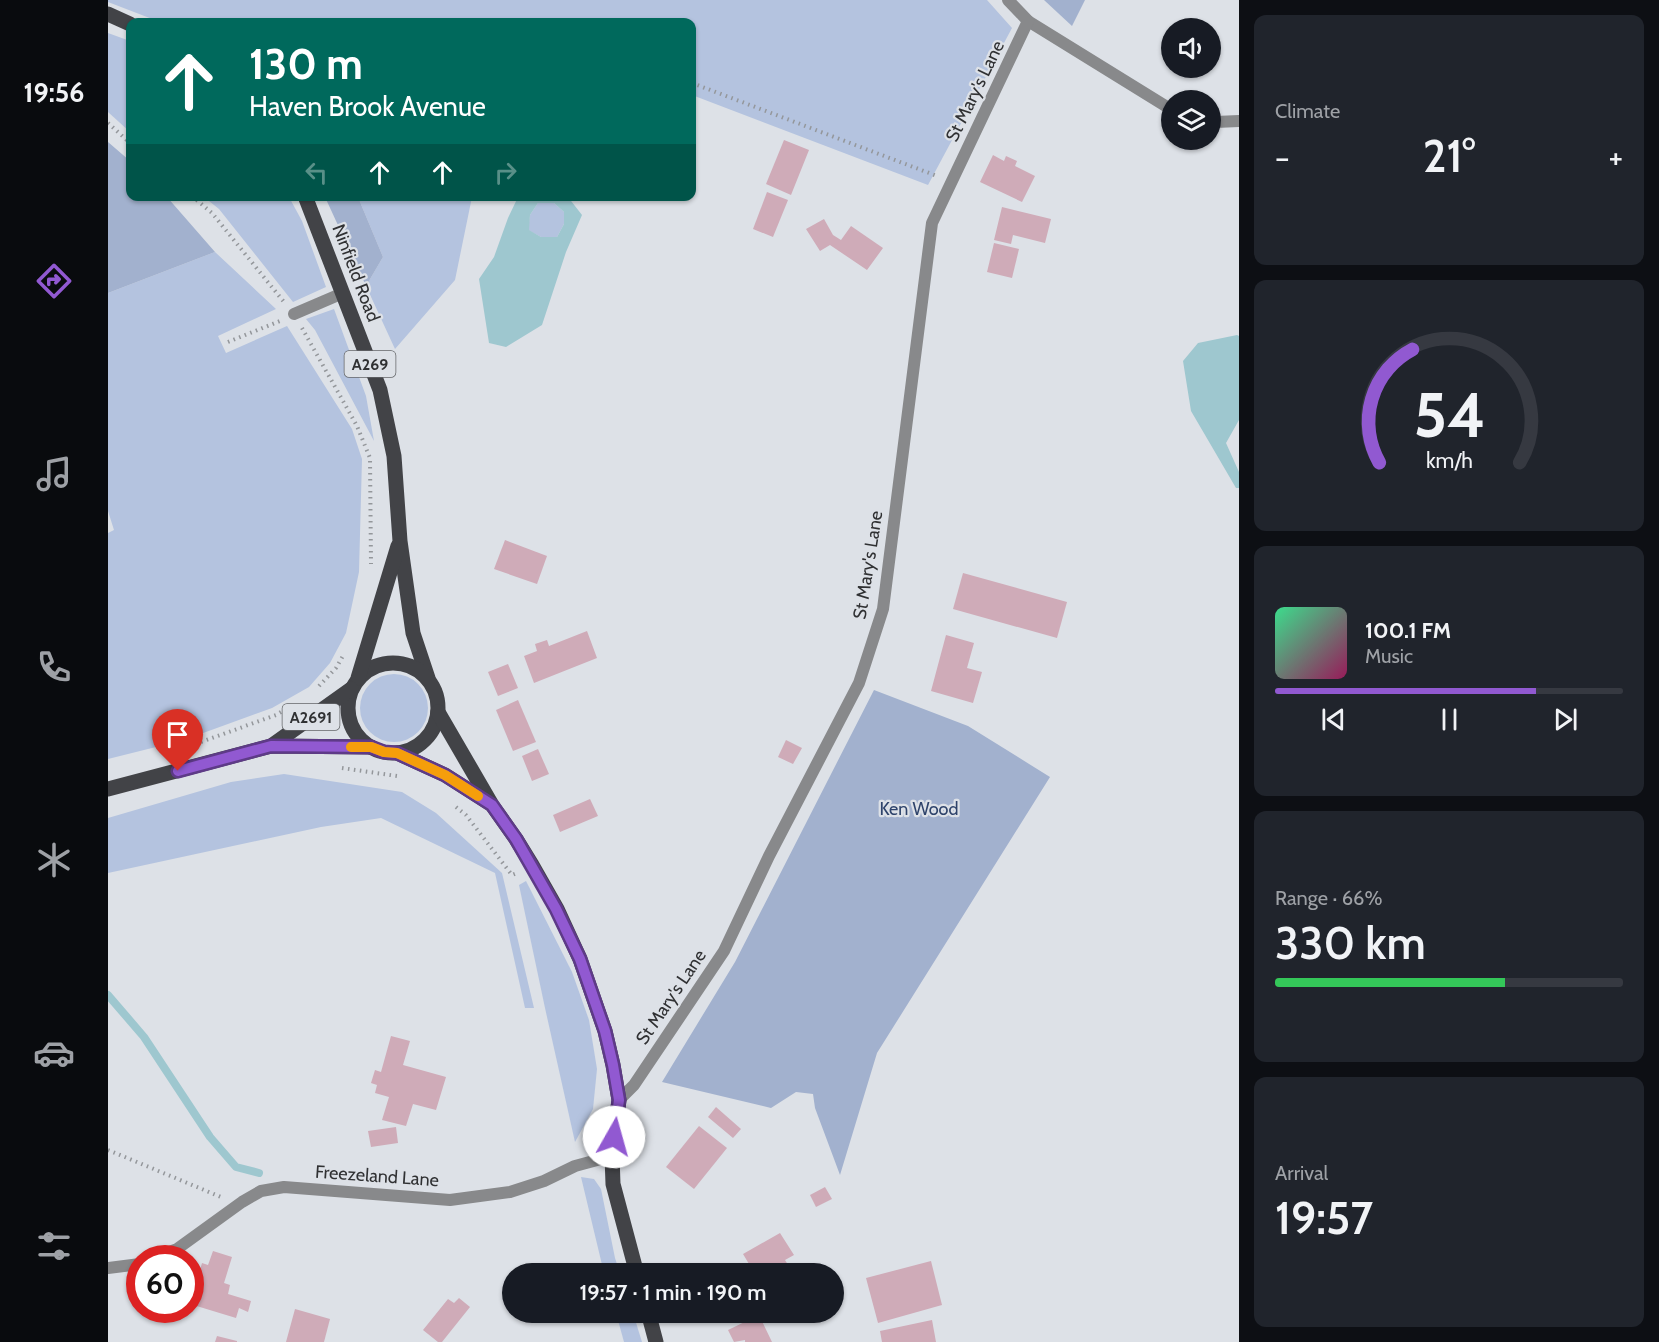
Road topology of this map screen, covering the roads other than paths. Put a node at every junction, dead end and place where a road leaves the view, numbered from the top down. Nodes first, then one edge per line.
1 (1008, 0) edge
2 (108, 14) edge
3 (1028, 21) junction
4 (126, 22) edge
5 (1161, 103) edge
6 (1221, 122) edge
7 (1239, 122) edge
8 (307, 201) edge
9 (343, 293) junction
10 (294, 315) road end
11 (400, 541) junction
12 (428, 678) junction
13 (355, 683) junction
14 (438, 712) junction
15 (271, 746) junction
16 (371, 747) junction
17 (397, 753) junction
18 (108, 789) edge
19 (492, 805) junction
20 (619, 1100) junction
21 (612, 1156) junction
22 (183, 1245) edge
23 (634, 1263) edge
24 (126, 1266) edge
25 (108, 1268) edge
26 (651, 1323) edge
27 (656, 1342) edge

1 - 3 street
2 - 4 main road
3 - 5 street
3 - 20 street, St Mary's Lane
6 - 7 street
8 - 9 main road, Ninfield Road / A269
9 - 10 street
9 - 11 main road, Ninfield Road / A269
11 - 12 main road, Ninfield Road / A269
11 - 13 main road, Ninfield Road / A269
12 - 13 main road
12 - 14 main road
13 - 15 main road, A2691
13 - 16 main road
14 - 17 main road
14 - 19 main road
15 - 16 main road, A2691
15 - 18 main road, A2691
16 - 17 main road
17 - 19 main road
19 - 20 main road
20 - 21 main road
21 - 22 street, Freezeland Lane
21 - 23 main road
24 - 25 street
26 - 27 main road

